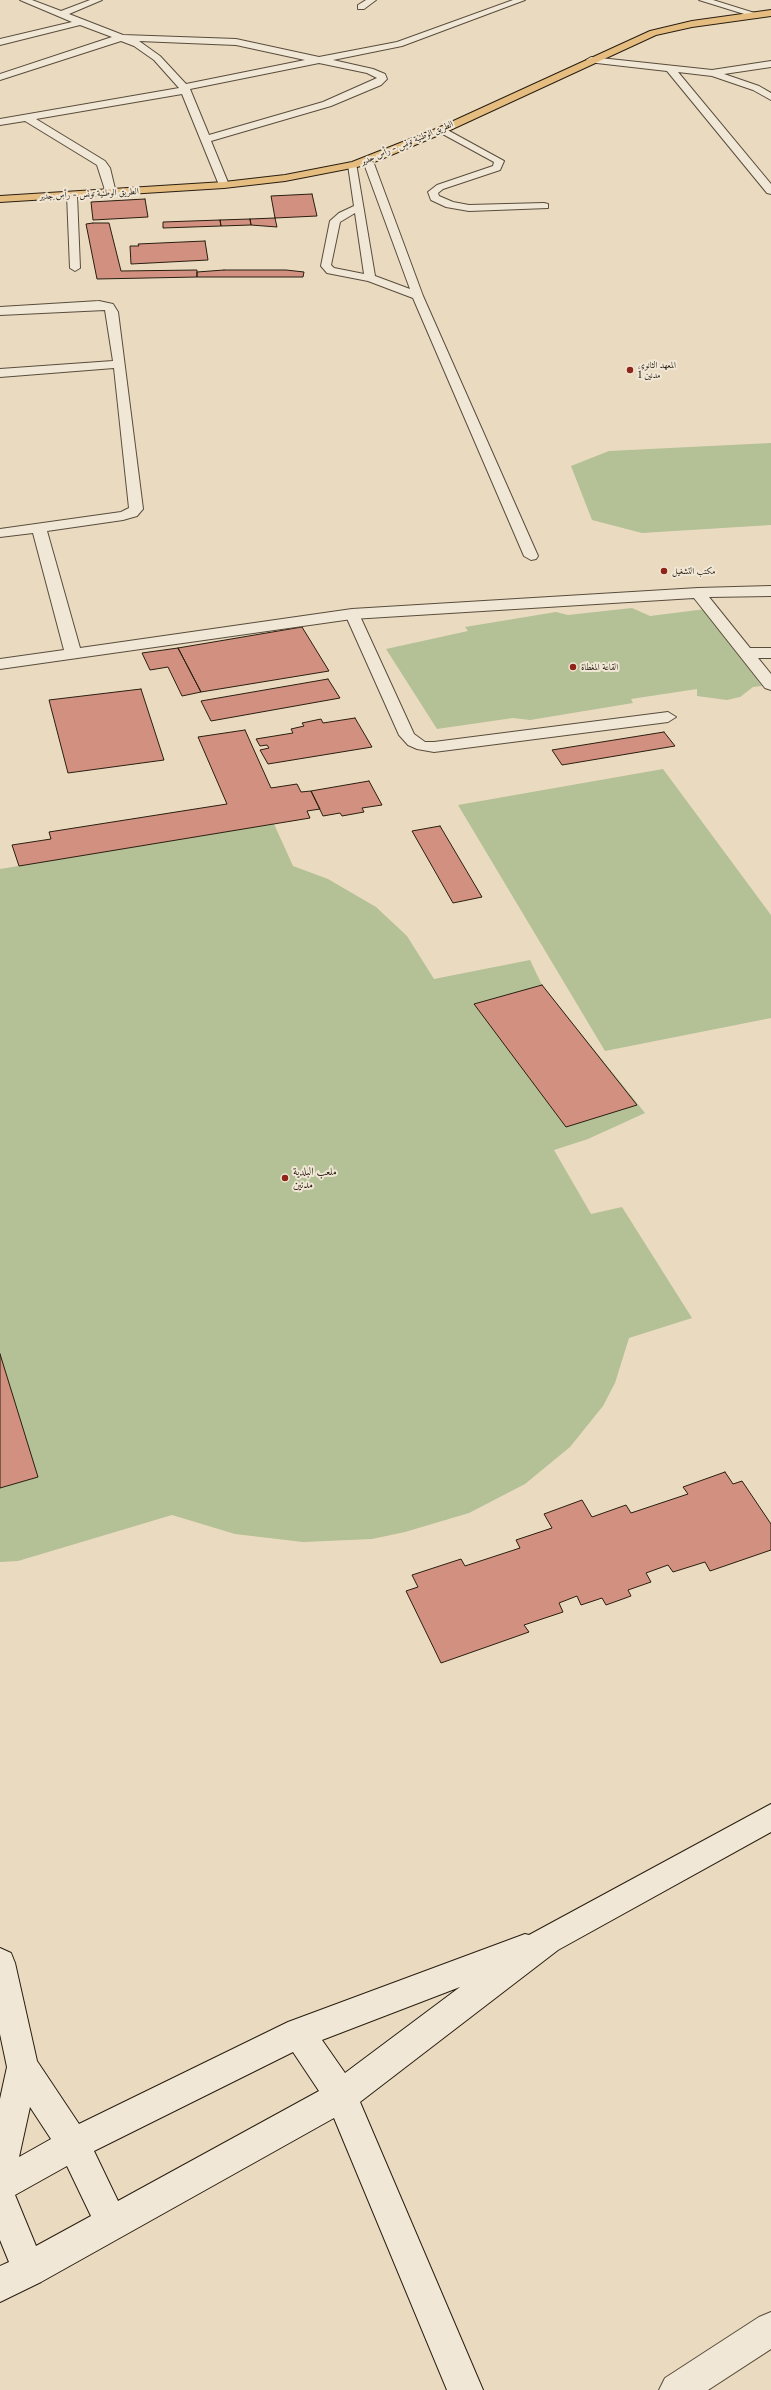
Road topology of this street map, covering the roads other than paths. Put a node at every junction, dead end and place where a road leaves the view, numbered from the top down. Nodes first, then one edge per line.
1 (24, 0) edge
2 (98, 0) edge
3 (372, 0) edge
4 (521, 0) edge
5 (703, 0) edge
6 (361, 6) dead end
7 (771, 13) edge
8 (61, 14) junction
9 (757, 15) junction
10 (81, 22) junction
11 (119, 38) junction
12 (0, 42) edge
13 (315, 60) junction
14 (590, 60) junction
15 (771, 64) edge
16 (670, 68) junction
17 (713, 73) junction
18 (0, 77) edge
19 (184, 89) junction
20 (770, 95) edge
21 (26, 117) junction
22 (0, 122) edge
23 (442, 130) junction
24 (206, 139) junction
25 (368, 161) junction
26 (353, 165) junction
27 (224, 185) junction
28 (771, 191) edge
29 (111, 193) junction
30 (72, 195) junction
31 (0, 199) edge
32 (544, 206) dead end
33 (359, 207) junction
34 (76, 268) dead end
35 (412, 276) junction
36 (370, 278) junction
37 (418, 296) junction
38 (0, 311) edge
39 (120, 364) junction
40 (0, 373) edge
41 (40, 528) junction
42 (0, 533) edge
43 (531, 556) dead end
44 (771, 591) edge
45 (698, 593) junction
46 (352, 614) junction
47 (73, 653) junction
48 (746, 653) junction
49 (771, 653) edge
50 (0, 664) edge
51 (771, 686) edge
52 (668, 717) dead end
53 (771, 1817) edge
54 (547, 1940) junction
55 (0, 1963) edge
56 (299, 2033) junction
57 (23, 2067) junction
58 (341, 2096) junction
59 (73, 2144) junction
60 (0, 2171) edge
61 (0, 2186) edge
62 (0, 2198) edge
63 (112, 2224) junction
64 (29, 2270) junction
65 (0, 2285) edge
66 (771, 2329) edge
67 (465, 2390) edge
68 (677, 2390) edge

1 - 8 street
2 - 8 street
3 - 6 street
4 - 13 street
5 - 9 street
7 - 9 main road, الطريق الوطنية تونس - رأس جدير
8 - 10 street
9 - 14 main road, الطريق الوطنية تونس - رأس جدير
10 - 11 street
10 - 12 street
11 - 13 street
11 - 18 street
11 - 19 street
13 - 19 street
13 - 24 street
14 - 16 street
14 - 23 main road, الطريق الوطنية تونس - رأس جدير
15 - 17 street
16 - 17 street
16 - 28 street
17 - 20 street
19 - 21 street
19 - 24 street
21 - 22 street
21 - 29 street
23 - 25 main road, الطريق الوطنية تونس - رأس جدير
23 - 32 lane
24 - 27 street
25 - 26 main road, الطريق الوطنية تونس - رأس جدير
25 - 35 lane
26 - 27 main road, الطريق الوطنية تونس - رأس جدير
26 - 33 lane
27 - 29 main road, الطريق الوطنية تونس - رأس جدير
29 - 30 main road, الطريق الوطنية تونس - رأس جدير
30 - 31 main road, الطريق الوطنية تونس - رأس جدير
30 - 34 lane
33 - 36 lane
33 - 36 lane
35 - 36 lane
35 - 37 lane
36 - 37 lane
37 - 43 lane
38 - 39 street
39 - 40 street
39 - 41 street
41 - 42 street
41 - 47 street
44 - 45 street
45 - 46 street
45 - 48 street
46 - 47 street
46 - 52 lane
47 - 50 street
48 - 49 street
48 - 51 street
53 - 54 street
54 - 56 street
54 - 58 street
55 - 57 street
56 - 58 street
56 - 59 street
57 - 59 street
57 - 60 street
58 - 63 street
58 - 67 street
59 - 61 street
59 - 63 street
62 - 64 street
63 - 64 street
64 - 65 street
66 - 68 street

